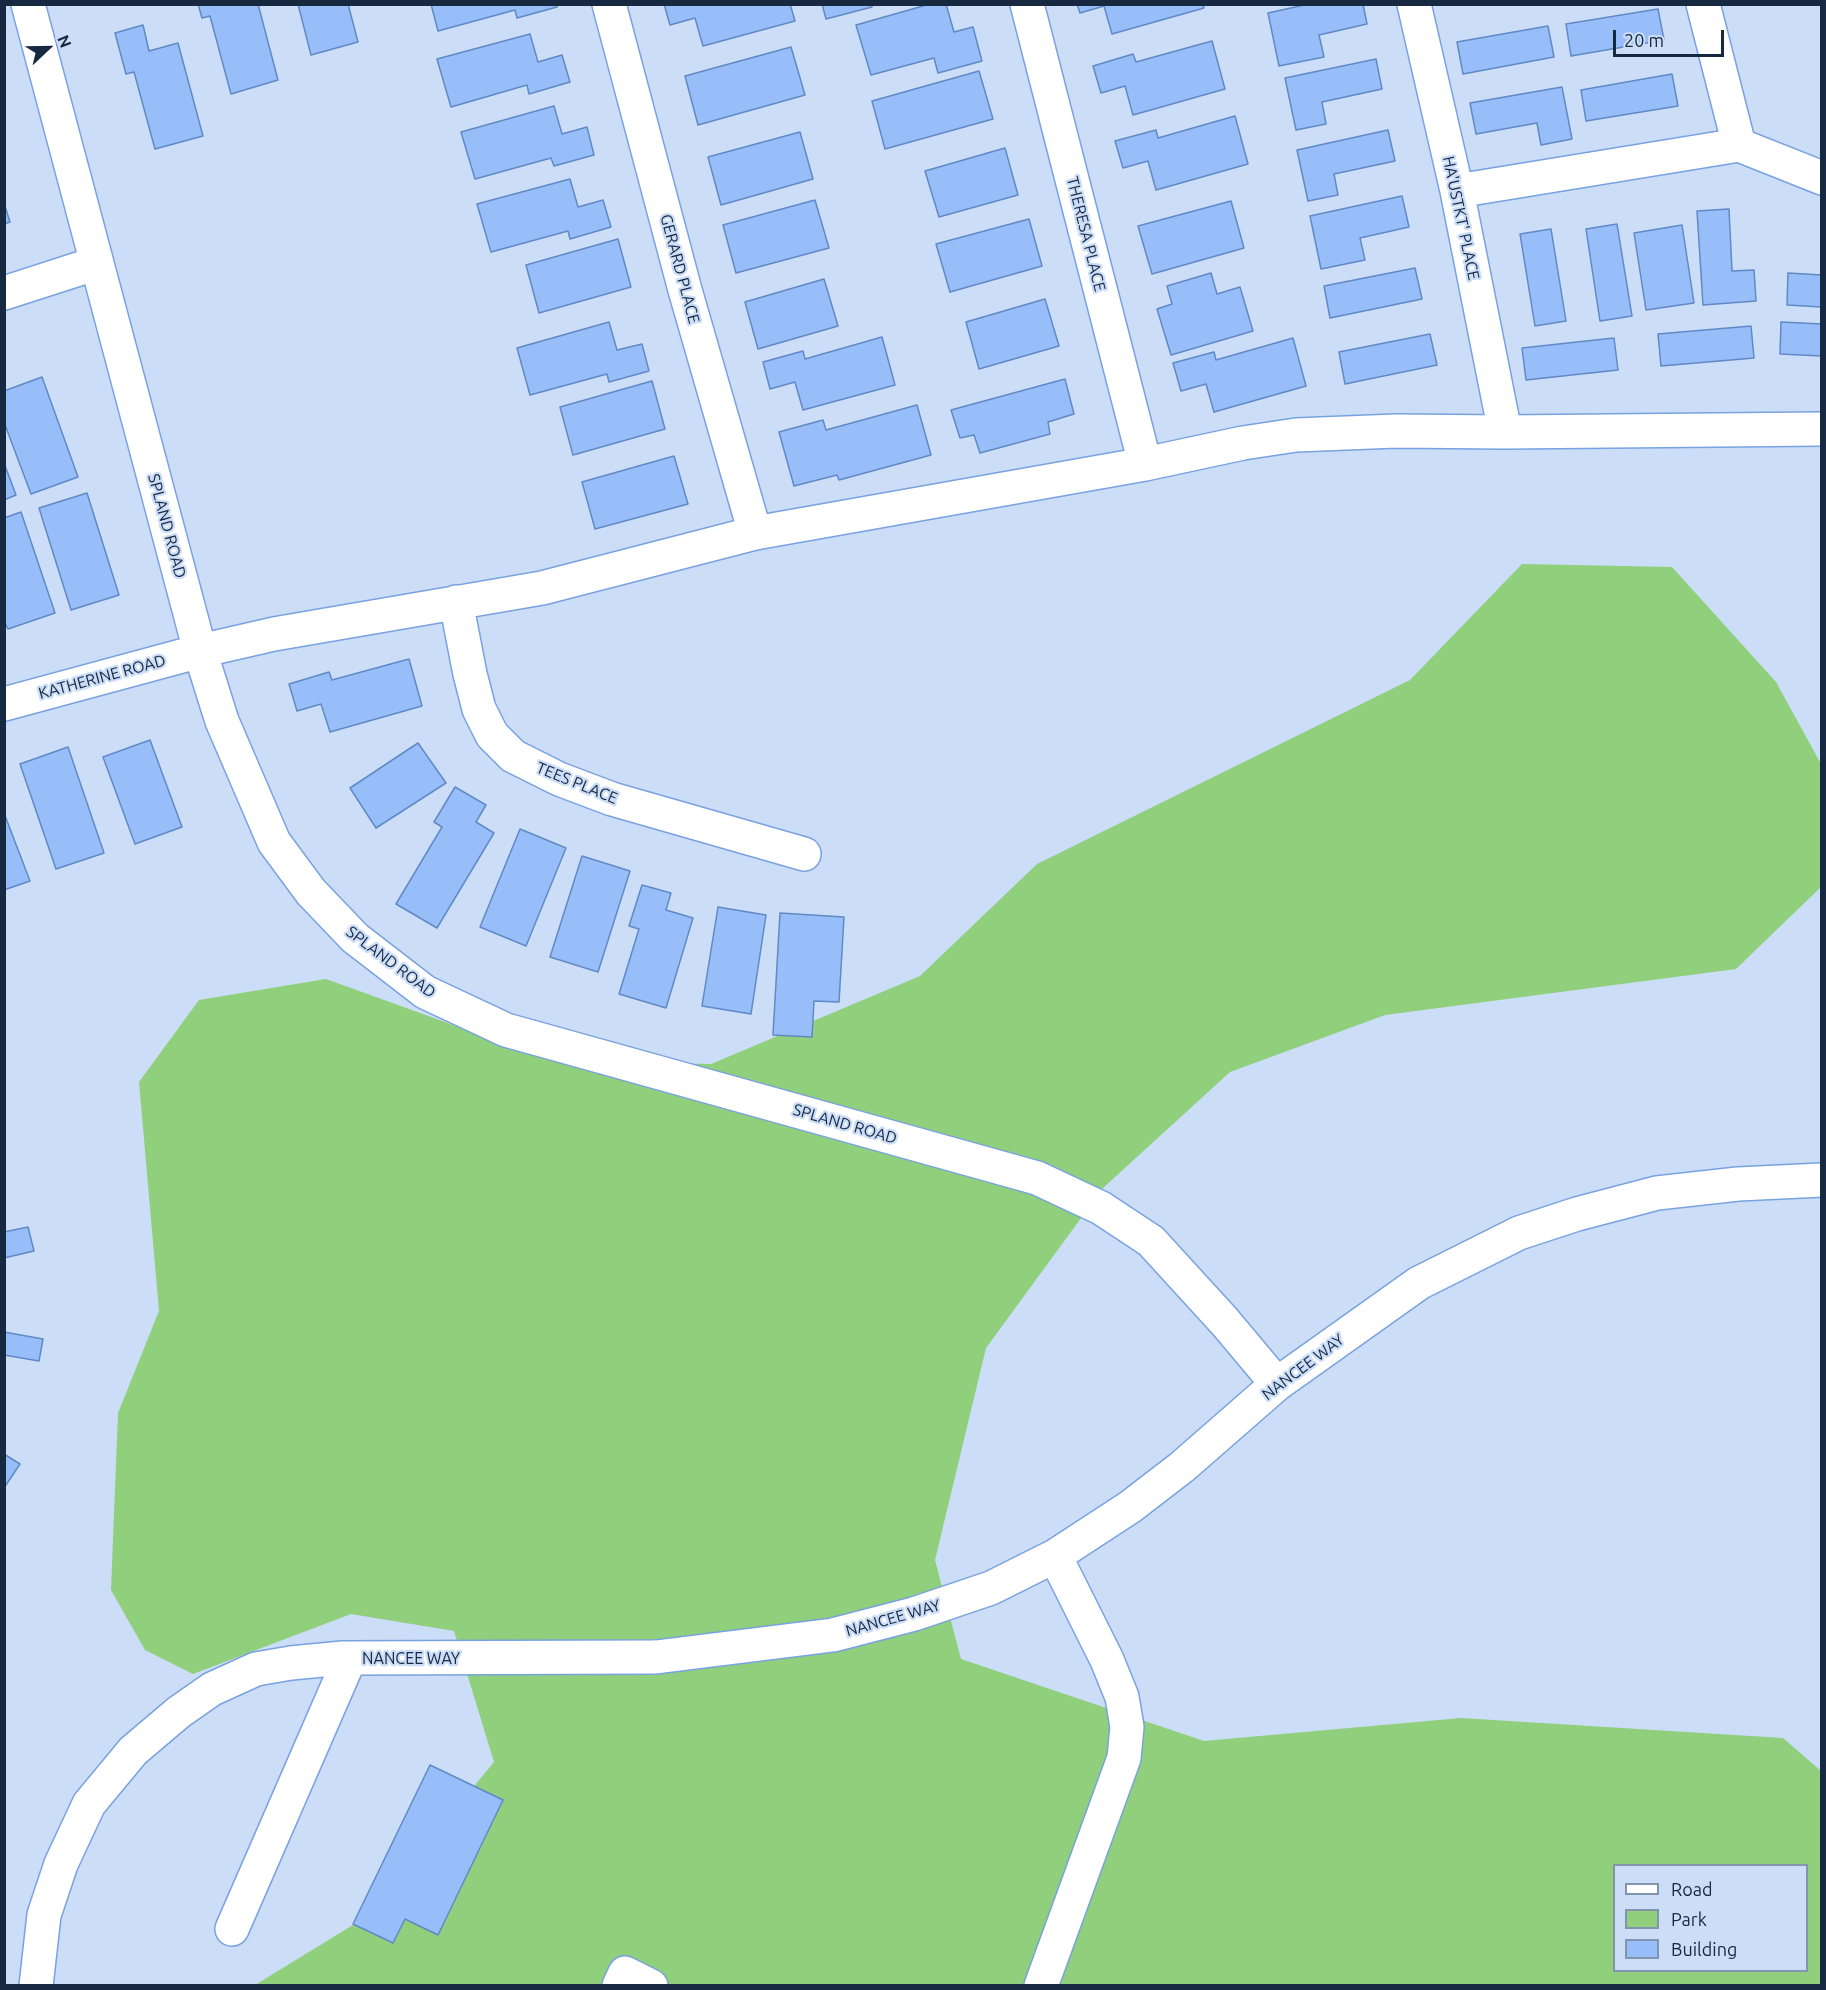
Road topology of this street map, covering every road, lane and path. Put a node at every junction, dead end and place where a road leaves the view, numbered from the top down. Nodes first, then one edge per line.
1 (28, 4) edge
2 (609, 4) edge
3 (1027, 4) edge
4 (1414, 4) edge
5 (1703, 4) edge
6 (1738, 145) junction
7 (1821, 178) edge
8 (1457, 191) junction
9 (97, 263) junction
10 (4, 293) edge
11 (1821, 429) edge
12 (1505, 432) junction
13 (1145, 464) junction
14 (755, 532) junction
15 (456, 602) junction
16 (200, 651) junction
17 (4, 704) edge
18 (804, 854) dead end
19 (1821, 1180) edge
20 (1276, 1384) junction
21 (1055, 1556) junction
22 (350, 1658) junction
23 (232, 1929) dead end
24 (36, 1986) edge
25 (620, 1986) edge
26 (651, 1986) edge
27 (1041, 1986) edge

1 - 9 street, SPLAND ROAD
2 - 14 street, GERARD PLACE
3 - 13 street, THERESA PLACE
4 - 8 street, HA'USTKT' PLACE
5 - 6 street
6 - 7 street
6 - 8 street
8 - 12 street, HA'USTKT' PLACE
9 - 10 street
9 - 16 street, SPLAND ROAD
11 - 12 street, KATHERINE ROAD
12 - 13 street, KATHERINE ROAD
13 - 14 street, KATHERINE ROAD
14 - 15 street, KATHERINE ROAD
15 - 16 street, KATHERINE ROAD
15 - 18 street, TEES PLACE
16 - 17 street, KATHERINE ROAD
16 - 20 street, SPLAND ROAD
19 - 20 street, NANCEE WAY
20 - 21 street, NANCEE WAY
21 - 22 street, NANCEE WAY
21 - 27 street
22 - 23 street
22 - 24 street, NANCEE WAY
25 - 26 street

